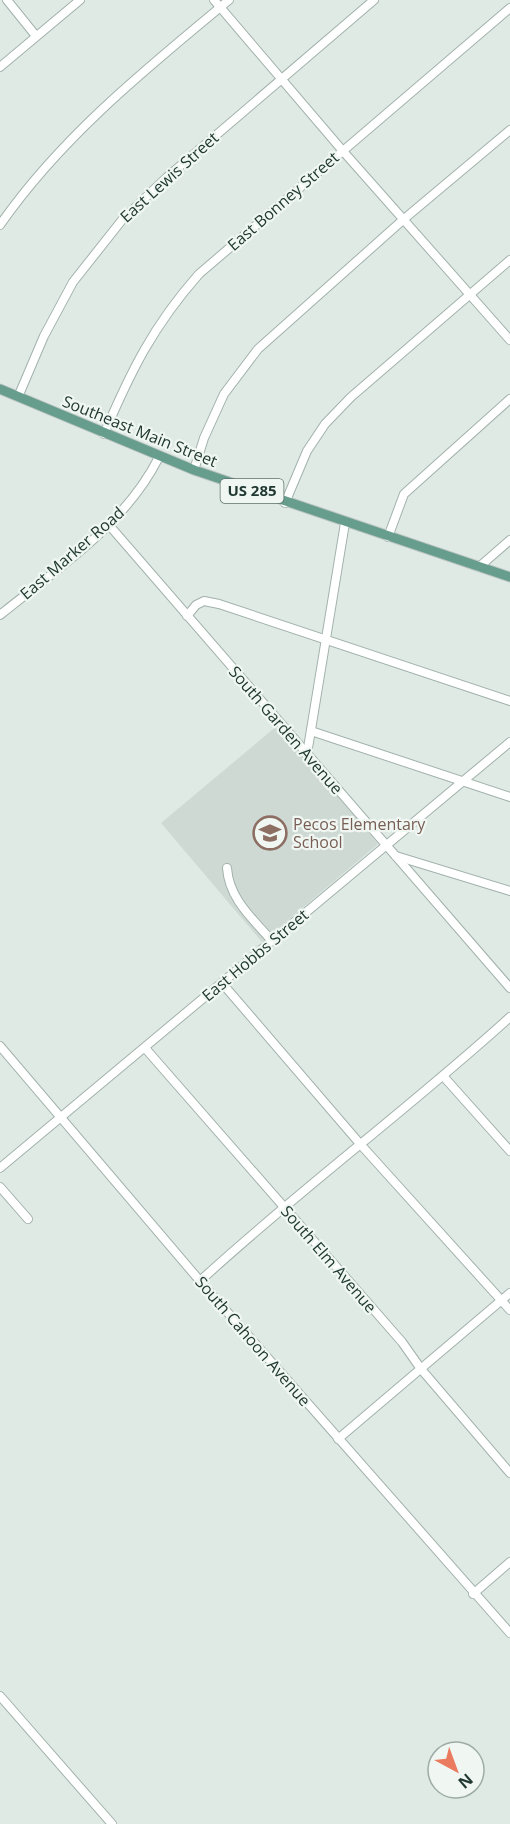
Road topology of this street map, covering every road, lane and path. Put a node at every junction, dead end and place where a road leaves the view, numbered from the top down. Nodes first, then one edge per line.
1 (7, 0) edge
2 (80, 0) edge
3 (214, 0) edge
4 (229, 0) edge
5 (374, 0) edge
6 (221, 7) junction
7 (510, 8) edge
8 (36, 36) junction
9 (0, 67) edge
10 (282, 77) junction
11 (510, 130) edge
12 (342, 150) junction
13 (404, 219) junction
14 (0, 225) edge
15 (510, 260) edge
16 (470, 294) junction
17 (510, 340) edge
18 (0, 389) edge
19 (18, 397) junction
20 (510, 399) edge
21 (104, 434) junction
22 (159, 457) junction
23 (194, 470) junction
24 (285, 503) junction
25 (345, 522) junction
26 (109, 525) junction
27 (388, 537) junction
28 (510, 540) edge
29 (479, 567) junction
30 (510, 577) edge
31 (0, 615) edge
32 (187, 616) junction
33 (326, 640) junction
34 (510, 701) edge
35 (314, 732) junction
36 (510, 742) edge
37 (307, 753) junction
38 (462, 781) junction
39 (510, 797) edge
40 (386, 846) junction
41 (395, 856) junction
42 (227, 868) dead end
43 (510, 891) edge
44 (272, 941) junction
45 (222, 983) junction
46 (510, 988) edge
47 (510, 1017) edge
48 (0, 1046) edge
49 (145, 1048) junction
50 (444, 1077) junction
51 (61, 1117) junction
52 (361, 1145) junction
53 (510, 1151) edge
54 (0, 1168) edge
55 (0, 1187) edge
56 (285, 1208) junction
57 (28, 1219) dead end
58 (200, 1281) junction
59 (510, 1293) edge
60 (501, 1300) junction
61 (510, 1310) edge
62 (421, 1369) junction
63 (338, 1439) junction
64 (510, 1473) edge
65 (510, 1562) edge
66 (473, 1594) junction
67 (510, 1633) edge
68 (0, 1696) edge
69 (112, 1824) edge

1 - 8 street
2 - 8 street
3 - 6 street
4 - 6 street
5 - 10 street, East Lewis Street
6 - 10 street
6 - 14 street
7 - 12 street, East Bonney Street
8 - 9 street
10 - 12 street
10 - 19 street, East Lewis Street
11 - 13 street
12 - 13 street
12 - 21 street, East Bonney Street
13 - 16 street
13 - 23 street
15 - 16 street
16 - 17 street
16 - 24 street
18 - 19 main road, Southeast Main Street / US 285
19 - 21 main road, Southeast Main Street / US 285
20 - 27 street
21 - 22 main road, Southeast Main Street / US 285
22 - 23 main road, Southeast Main Street / US 285
22 - 26 street, East Marker Road
23 - 24 main road, Southeast Main Street / US 285
24 - 25 main road, Southeast Main Street / US 285
25 - 27 main road, Southeast Main Street / US 285
25 - 33 street
26 - 31 street, East Marker Road
26 - 32 street, South Garden Avenue
27 - 29 main road, Southeast Main Street / US 285
28 - 29 street
29 - 30 main road, Southeast Main Street / US 285
32 - 33 street
32 - 37 street, South Garden Avenue
33 - 34 street
33 - 35 street
35 - 37 street
35 - 38 street
36 - 38 street, East Hobbs Street
37 - 40 street, South Garden Avenue
38 - 39 street
38 - 40 street, East Hobbs Street
40 - 41 street, South Garden Avenue
40 - 44 street, East Hobbs Street
41 - 43 street
41 - 46 street, South Garden Avenue
42 - 44 street
44 - 45 street, East Hobbs Street
45 - 49 street, East Hobbs Street
45 - 52 street
47 - 50 street
48 - 51 street, South Cahoon Avenue
49 - 51 street, East Hobbs Street
49 - 56 street, South Elm Avenue
50 - 52 street
50 - 53 street
51 - 54 street, East Hobbs Street
51 - 58 street, South Cahoon Avenue
52 - 56 street
52 - 60 street
55 - 57 street
56 - 58 street
56 - 62 street, South Elm Avenue
58 - 63 street, South Cahoon Avenue
59 - 60 street
60 - 61 street
60 - 62 street
62 - 63 street
62 - 64 street, South Elm Avenue
63 - 66 street, South Cahoon Avenue
65 - 66 street
66 - 67 street, South Cahoon Avenue
68 - 69 street

